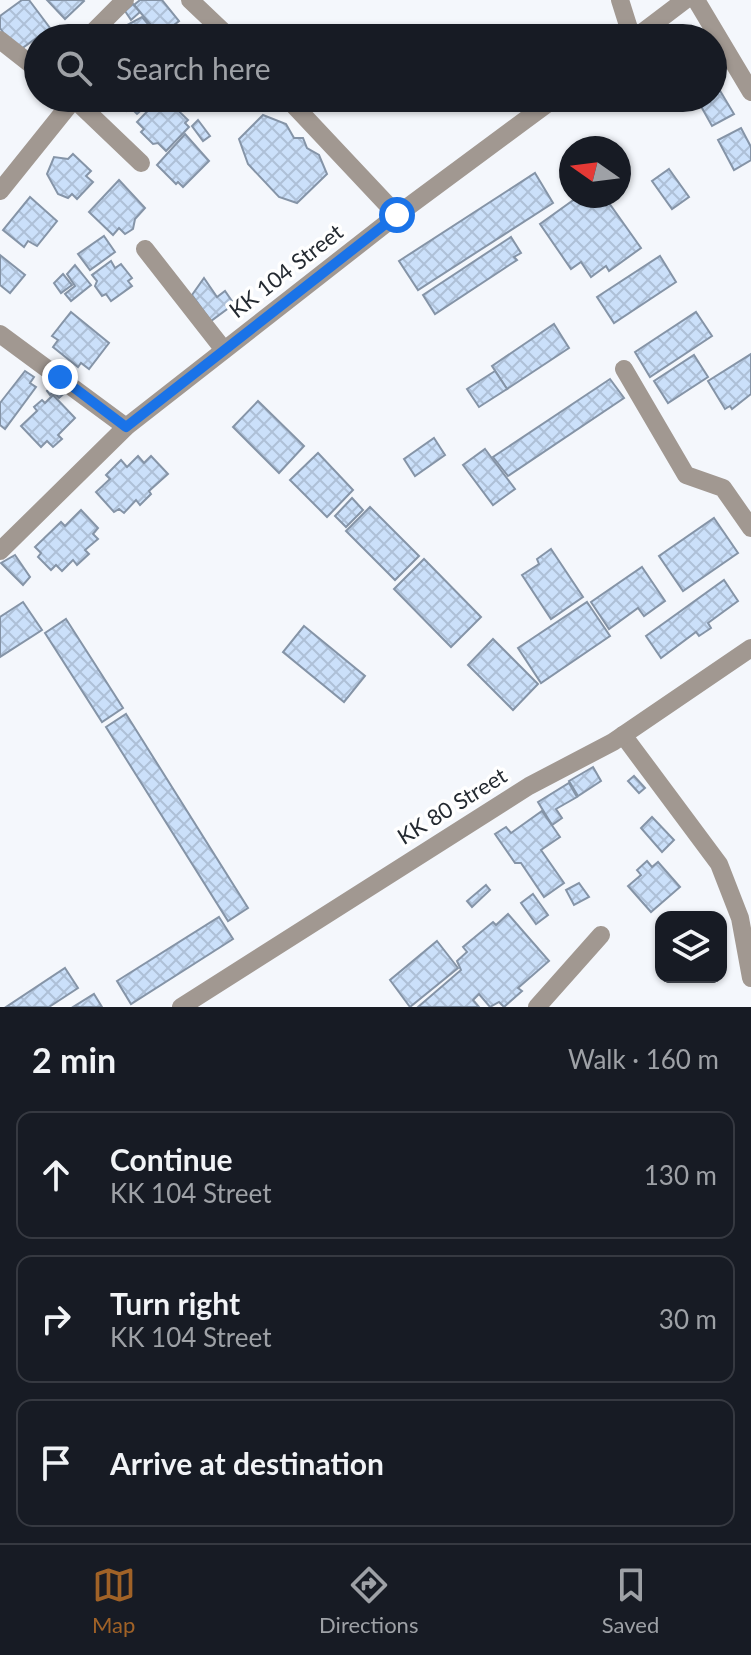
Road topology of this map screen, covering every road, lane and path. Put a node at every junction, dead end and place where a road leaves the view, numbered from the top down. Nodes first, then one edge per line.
1 (125, 0) edge
2 (190, 0) edge
3 (620, 0) edge
4 (685, 0) edge
5 (696, 0) edge
6 (101, 24) edge
7 (215, 24) edge
8 (629, 24) edge
9 (653, 24) edge
10 (710, 24) edge
11 (0, 40) edge
12 (727, 52) edge
13 (24, 59) edge
14 (751, 92) edge
15 (63, 112) edge
16 (88, 112) edge
17 (300, 112) edge
18 (536, 112) edge
19 (141, 163) dead end
20 (0, 191) edge
21 (397, 215) junction
22 (145, 249) dead end
23 (0, 334) edge
24 (224, 350) junction
25 (624, 369) dead end
26 (126, 427) junction
27 (751, 528) edge
28 (0, 551) edge
29 (751, 648) edge
30 (623, 735) junction
31 (601, 935) dead end
32 (751, 978) edge
33 (181, 1007) edge
34 (537, 1007) edge

1 - 6 street
2 - 7 street
3 - 8 street
4 - 9 street
5 - 10 street
11 - 13 street
12 - 14 street
15 - 20 street
16 - 19 street
17 - 21 street
18 - 21 street, KK 104 Street
21 - 24 street, KK 104 Street
22 - 24 street
23 - 26 street
24 - 26 street, KK 104 Street
25 - 27 street
26 - 28 street, KK 104 Street
29 - 30 street, KK 80 Street
30 - 32 street
30 - 33 street, KK 80 Street
31 - 34 street

